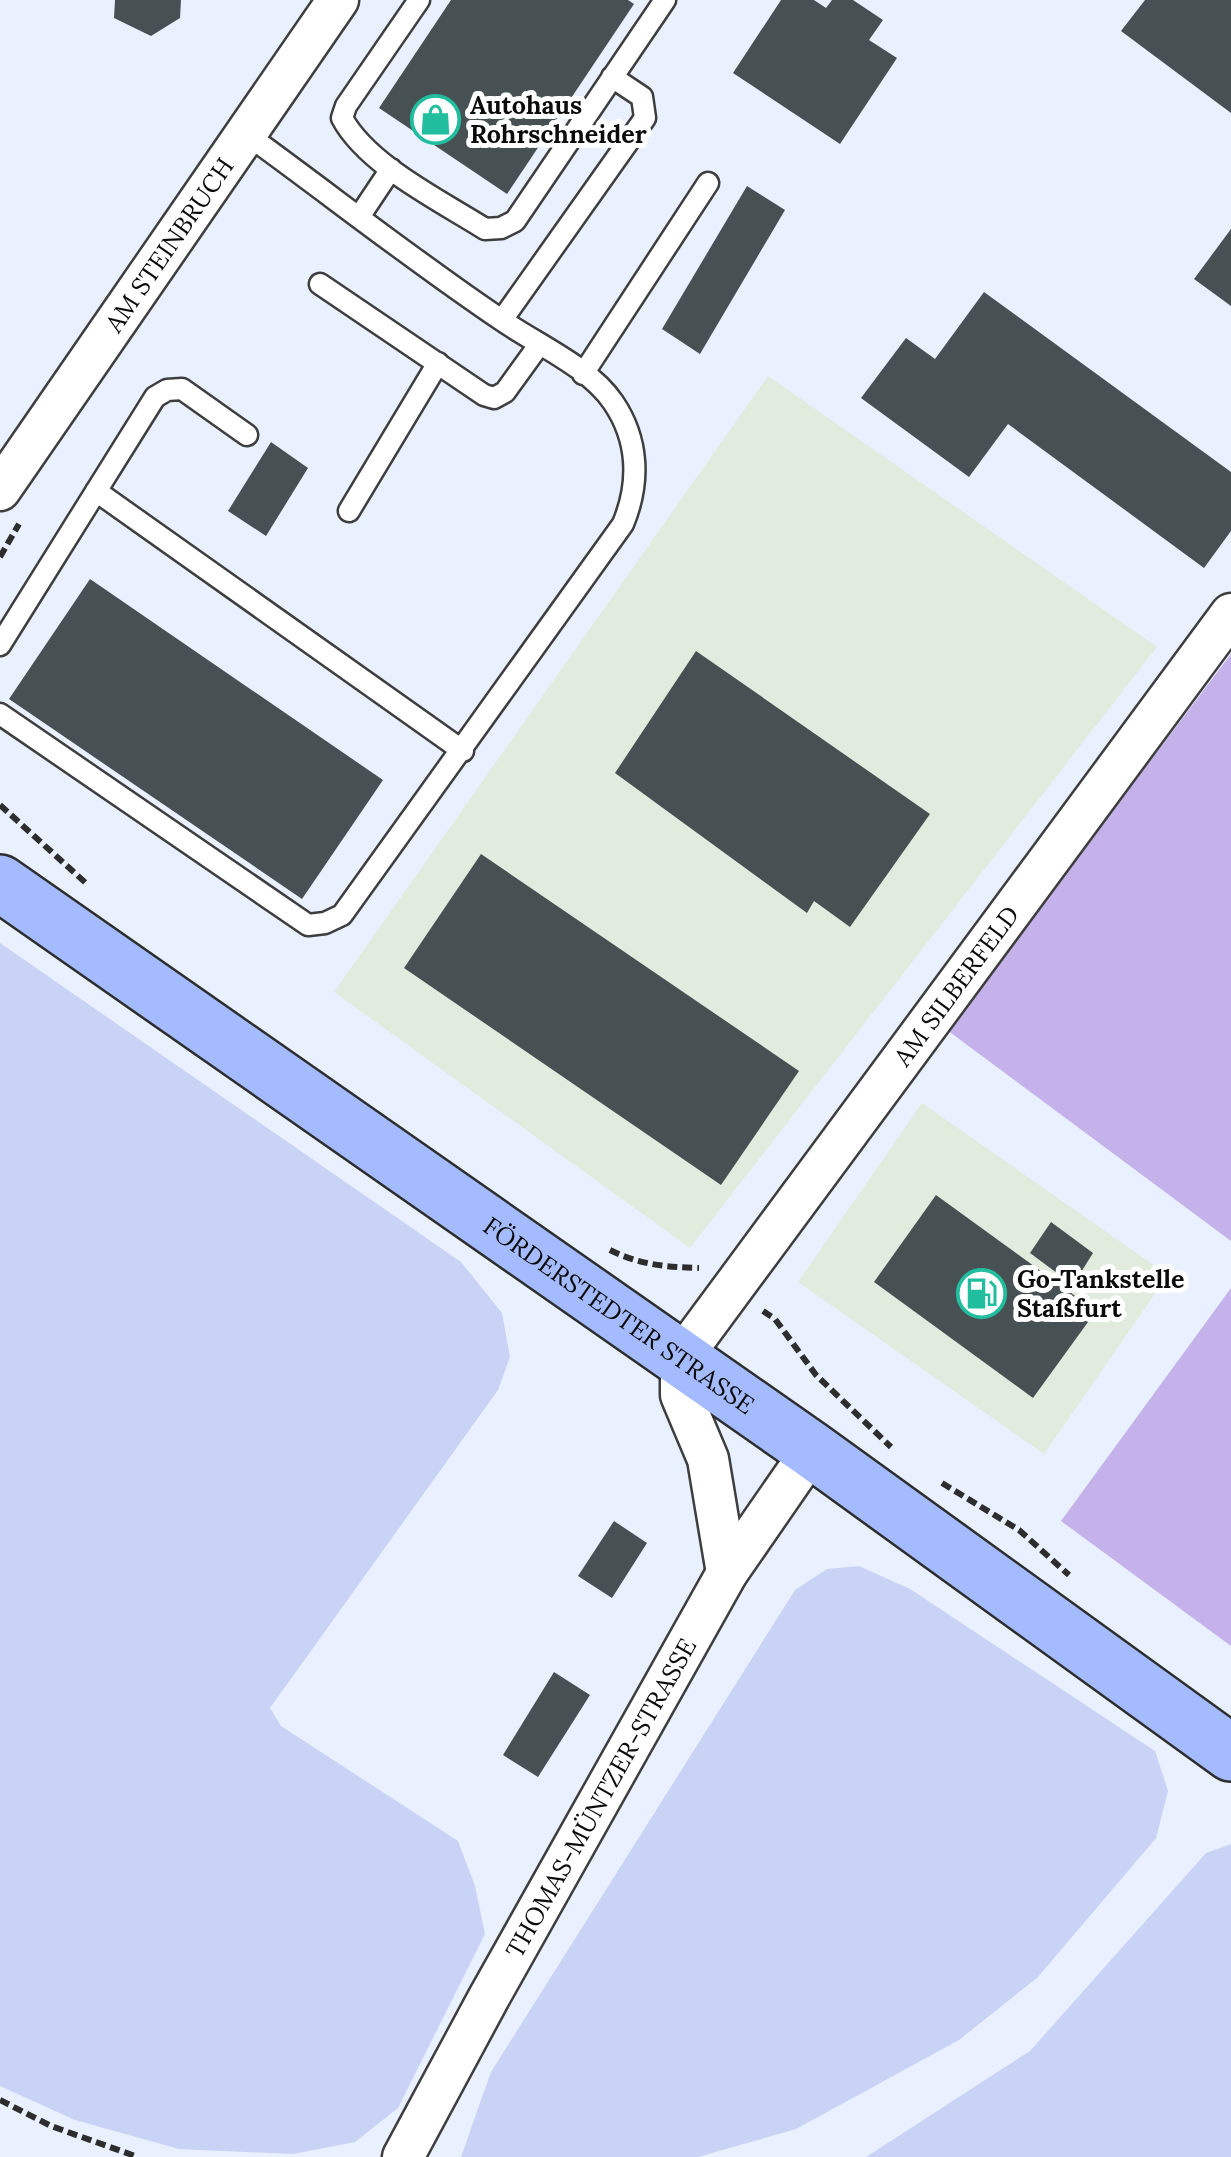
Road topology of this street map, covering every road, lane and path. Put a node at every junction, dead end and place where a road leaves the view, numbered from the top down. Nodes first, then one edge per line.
1 (338, 0) edge
2 (419, 0) edge
3 (664, 0) edge
4 (612, 77) junction
5 (245, 134) junction
6 (392, 169) junction
7 (708, 183) dead end
8 (359, 217) junction
9 (320, 284) dead end
10 (502, 320) junction
11 (539, 345) junction
12 (438, 364) junction
13 (584, 374) junction
14 (247, 435) dead end
15 (0, 490) edge
16 (96, 491) junction
17 (349, 511) dead end
18 (1231, 614) edge
19 (0, 645) edge
20 (0, 714) edge
21 (462, 751) junction
22 (0, 805) edge
23 (0, 884) edge
24 (100, 895) dead end
25 (605, 1248) dead end
26 (731, 1287) junction
27 (681, 1358) junction
28 (893, 1449) dead end
29 (812, 1450) junction
30 (938, 1481) dead end
31 (728, 1573) junction
32 (1076, 1582) dead end
33 (1231, 1752) edge
34 (0, 2100) edge
35 (138, 2157) edge
36 (403, 2157) edge

1 - 5 street, AM STEINBRUCH
2 - 6 lane
3 - 4 lane
4 - 6 lane
4 - 10 lane
5 - 8 lane
5 - 15 street, AM STEINBRUCH
6 - 8 lane
7 - 13 lane
8 - 10 lane
9 - 12 lane
10 - 11 lane
11 - 12 lane
11 - 13 lane
12 - 17 lane
13 - 21 lane
14 - 16 lane
16 - 19 lane
16 - 21 lane
18 - 26 street, AM SILBERFELD
20 - 21 lane
22 - 24 path
23 - 27 main road, FÖRDERSTEDTER STRASSE
25 - 26 path
26 - 27 street, AM SILBERFELD
26 - 28 path
27 - 29 main road, FÖRDERSTEDTER STRASSE
27 - 31 street
29 - 31 street, THOMAS-MÜNTZER-STRASSE
29 - 33 main road, FÖRDERSTEDTER STRASSE
30 - 32 path
31 - 36 street, THOMAS-MÜNTZER-STRASSE
34 - 35 path

